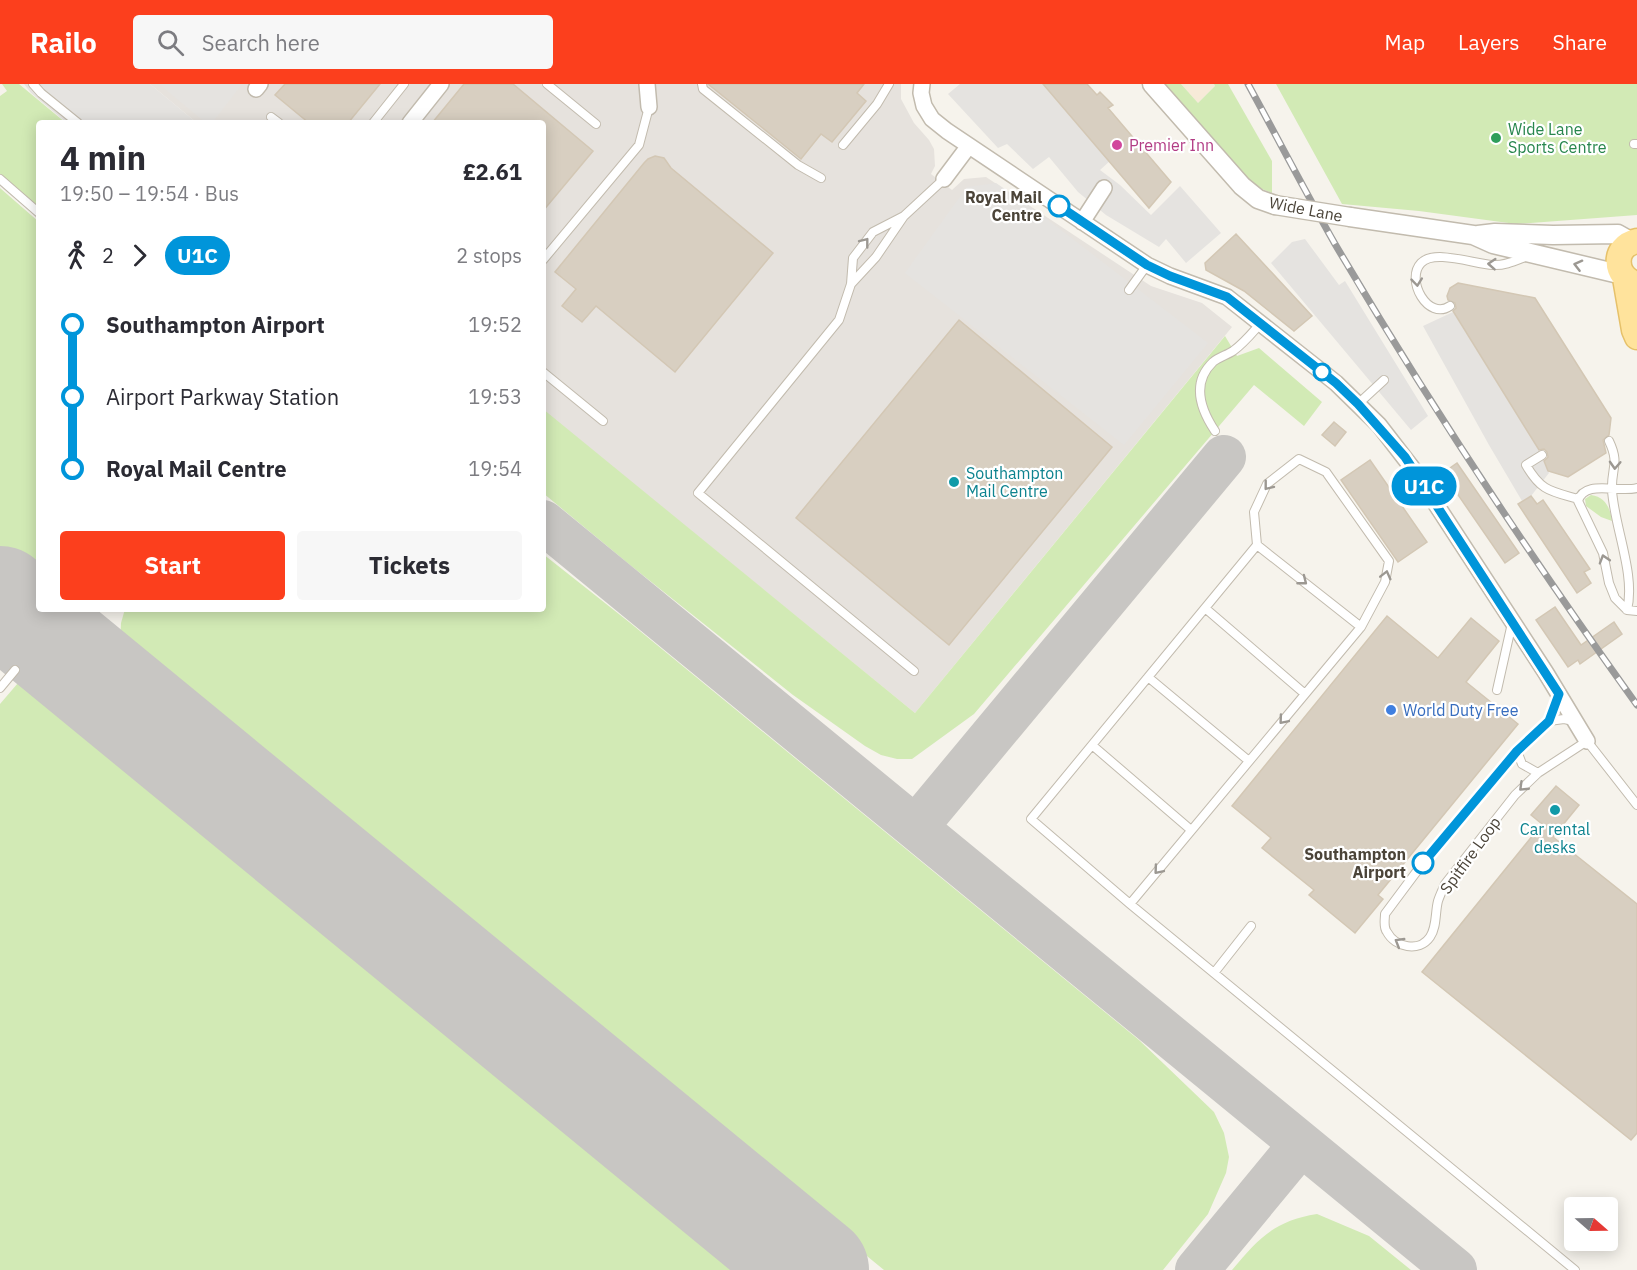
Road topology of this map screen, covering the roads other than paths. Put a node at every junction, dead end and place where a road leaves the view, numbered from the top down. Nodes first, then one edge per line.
1 (33, 84) edge
2 (404, 84) edge
3 (441, 84) edge
4 (547, 84) edge
5 (647, 84) edge
6 (702, 84) edge
7 (889, 84) edge
8 (922, 84) edge
9 (1152, 84) edge
10 (649, 107) joint
11 (271, 117) dead end
12 (74, 120) edge
13 (275, 120) edge
14 (375, 120) edge
15 (412, 120) edge
16 (596, 124) dead end
17 (843, 145) dead end
18 (968, 147) junction
19 (821, 178) dead end
20 (0, 179) edge
21 (944, 179) joint
22 (1104, 188) dead end
23 (36, 210) edge
24 (903, 216) junction
25 (1082, 222) junction
26 (1473, 235) junction
27 (1634, 241) edge
28 (1534, 254) junction
29 (546, 256) edge
30 (1147, 265) junction
31 (1628, 279) edge
32 (851, 284) junction
33 (1129, 290) dead end
34 (1450, 306) dead end
35 (1260, 324) junction
36 (1637, 337) edge
37 (546, 374) edge
38 (1384, 380) dead end
39 (1358, 404) junction
40 (603, 421) dead end
41 (1215, 431) dead end
42 (1609, 441) dead end
43 (1542, 455) dead end
44 (1637, 488) edge
45 (1612, 489) junction
46 (1578, 499) junction
47 (1257, 545) junction
48 (1628, 572) junction
49 (1637, 579) edge
50 (1205, 608) junction
51 (1627, 609) junction
52 (1637, 611) edge
53 (1512, 623) junction
54 (1361, 627) junction
55 (15, 670) dead end
56 (914, 671) dead end
57 (1148, 677) junction
58 (0, 688) edge
59 (1497, 690) dead end
60 (1305, 694) junction
61 (1559, 694) junction
62 (1549, 721) junction
63 (1574, 721) junction
64 (1587, 741) junction
65 (1092, 745) junction
66 (1517, 751) junction
67 (1249, 761) junction
68 (1538, 773) junction
69 (1637, 805) edge
70 (1191, 830) junction
71 (1130, 904) junction
72 (1251, 926) dead end
73 (1214, 973) junction
74 (1575, 1270) edge

1 - 12 lane
2 - 14 lane
3 - 15 street
4 - 16 lane
5 - 10 street
6 - 19 lane
7 - 17 lane
8 - 18 street
9 - 26 street, Wide Lane, bridge
10 - 29 lane
11 - 13 lane
18 - 21 street
18 - 25 street
20 - 23 lane
21 - 24 lane
22 - 25 street
24 - 32 lane
32 -> 24 lane
25 - 30 street
26 - 27 street, Wide Lane
26 - 28 street, Wide Lane
27 - 31 main road
31 -> 28 street, Wide Lane
28 -> 34 lane
30 - 33 lane
30 - 35 street
31 - 36 main road
32 - 56 lane
35 - 39 street
35 - 41 lane
37 - 40 lane
38 - 39 lane
39 - 53 street
42 -> 45 lane
43 - 46 lane
44 - 45 lane
45 - 46 lane
45 - 48 lane
51 -> 46 lane
47 - 50 lane
47 -> 54 lane
54 -> 47 lane
48 - 49 lane
48 - 51 lane
50 - 57 lane
50 - 60 lane
51 - 52 lane
53 - 59 lane
53 - 61 street
54 - 60 lane
55 - 58 lane
57 - 65 lane
57 - 67 lane
60 -> 67 lane
61 - 62 lane, Spitfire Loop
61 - 63 street
62 - 63 lane
62 - 66 lane, Spitfire Loop
63 - 64 street
64 - 68 lane, Spitfire Loop
64 - 69 lane
65 - 70 lane
65 - 71 lane
66 - 68 lane
68 -> 66 lane, Spitfire Loop
67 - 70 lane
70 -> 71 lane
71 - 73 lane
72 - 73 lane
73 - 74 lane

